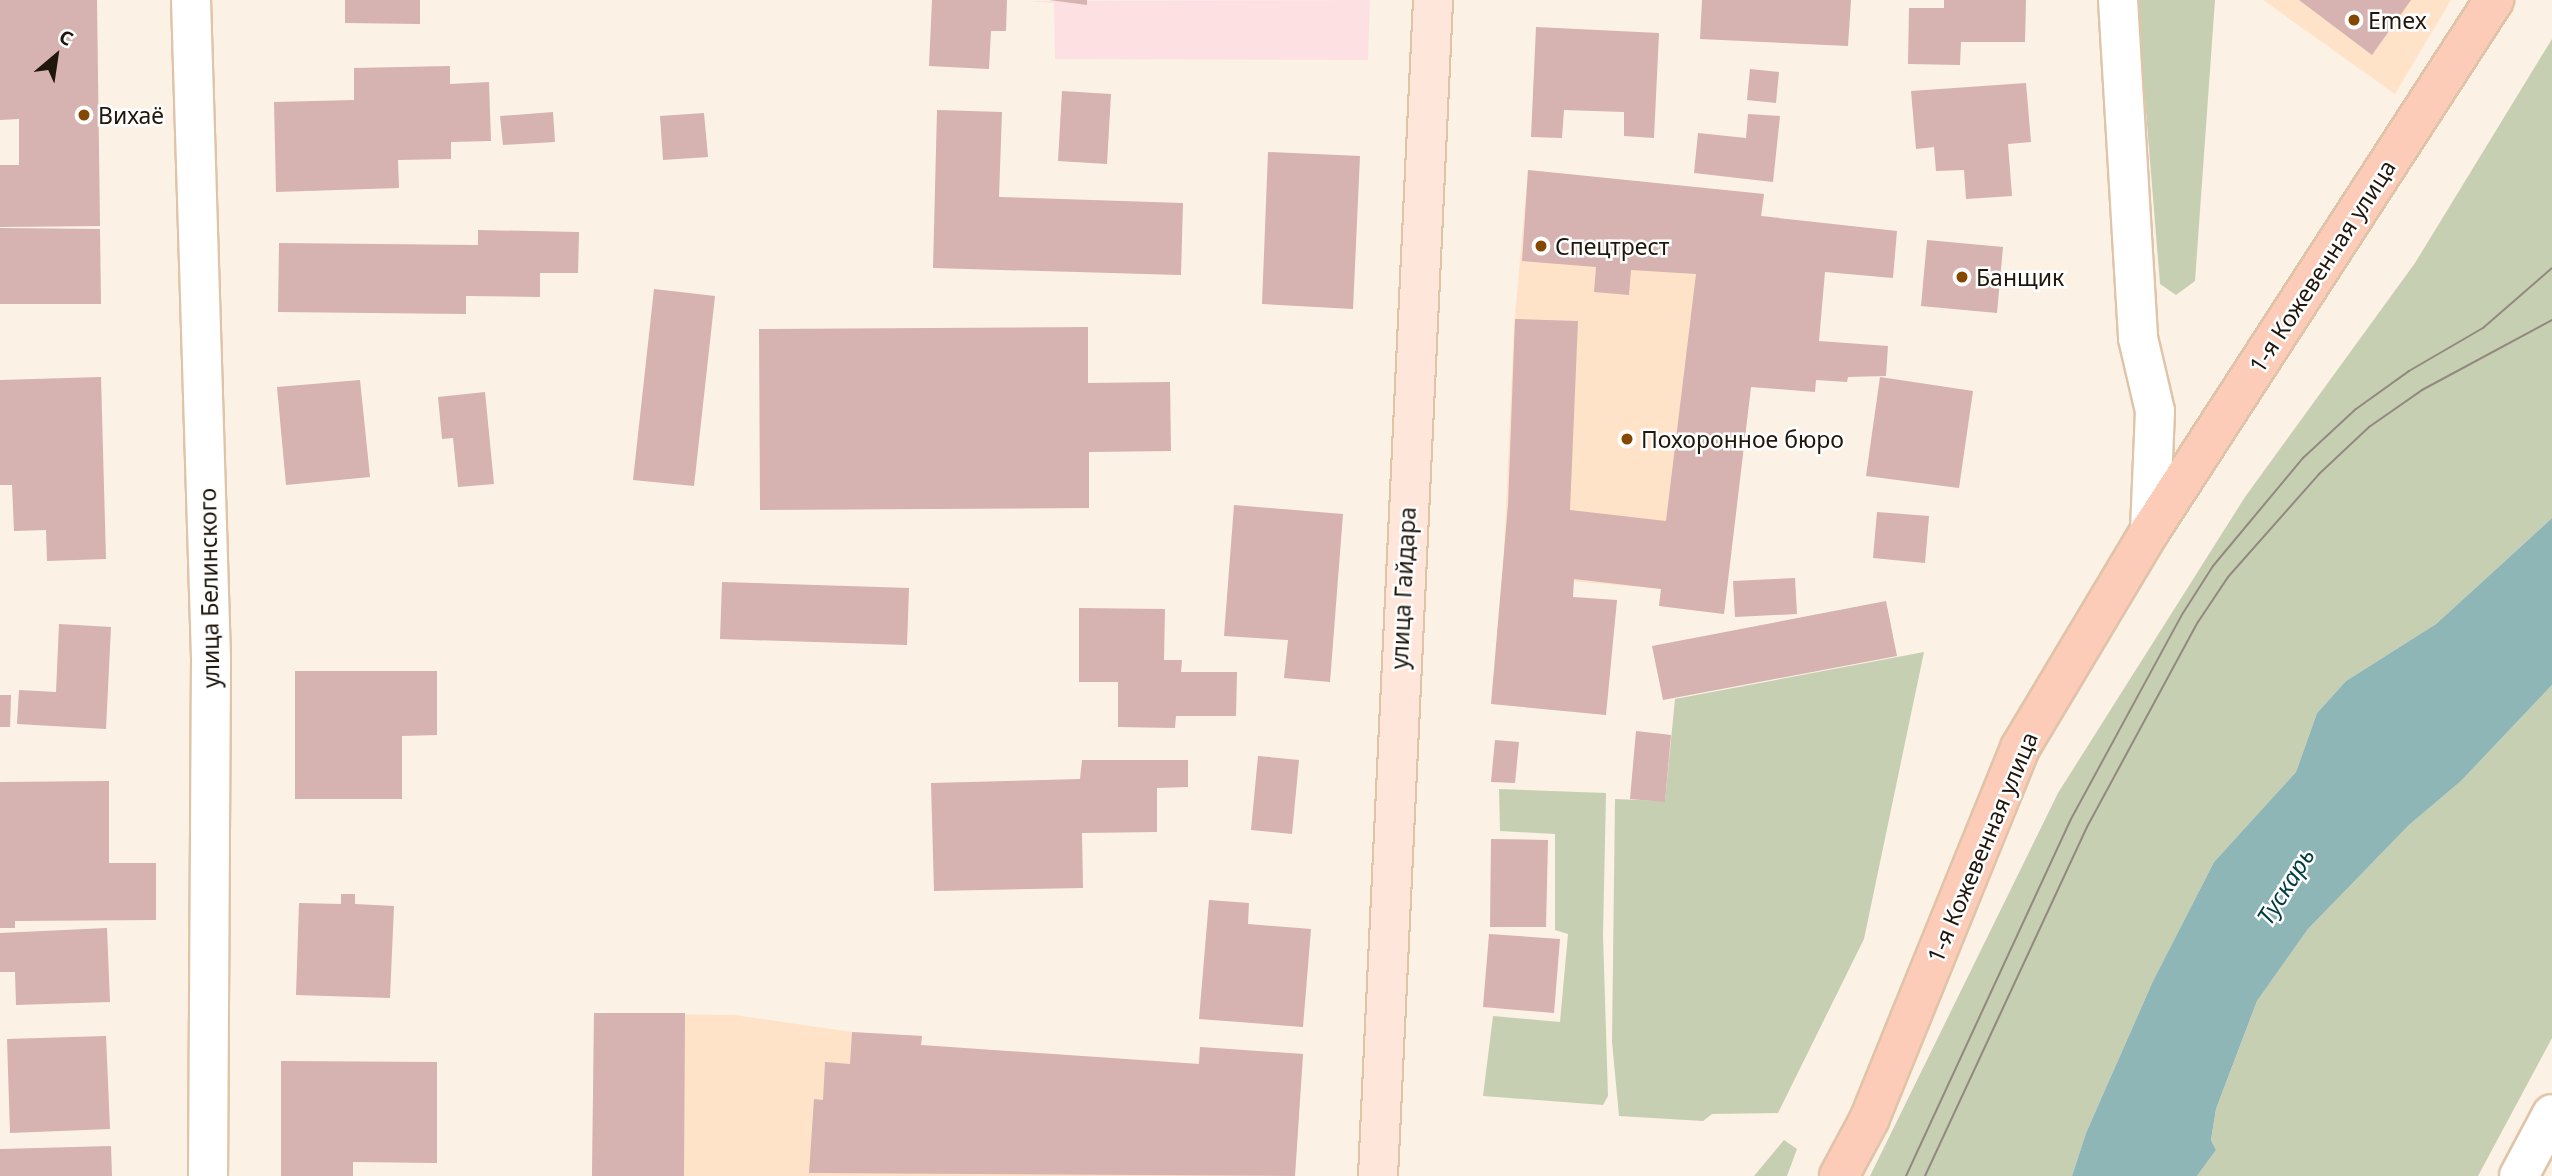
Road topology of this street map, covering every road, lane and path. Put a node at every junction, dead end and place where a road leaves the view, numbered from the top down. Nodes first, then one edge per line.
1 (191, 0) edge
2 (1433, 0) edge
3 (2118, 0) edge
4 (2494, 0) edge
5 (2150, 531) junction
6 (2552, 1114) edge
7 (208, 1176) edge
8 (1378, 1176) edge
9 (1839, 1176) edge
10 (2518, 1176) edge

1 - 7 street, улица Белинского
2 - 8 street, улица Гайдара
3 - 5 street, 1-я Кожевенная улица
4 - 5 main road, 1-я Кожевенная улица
5 - 9 main road, 1-я Кожевенная улица
6 - 10 street

